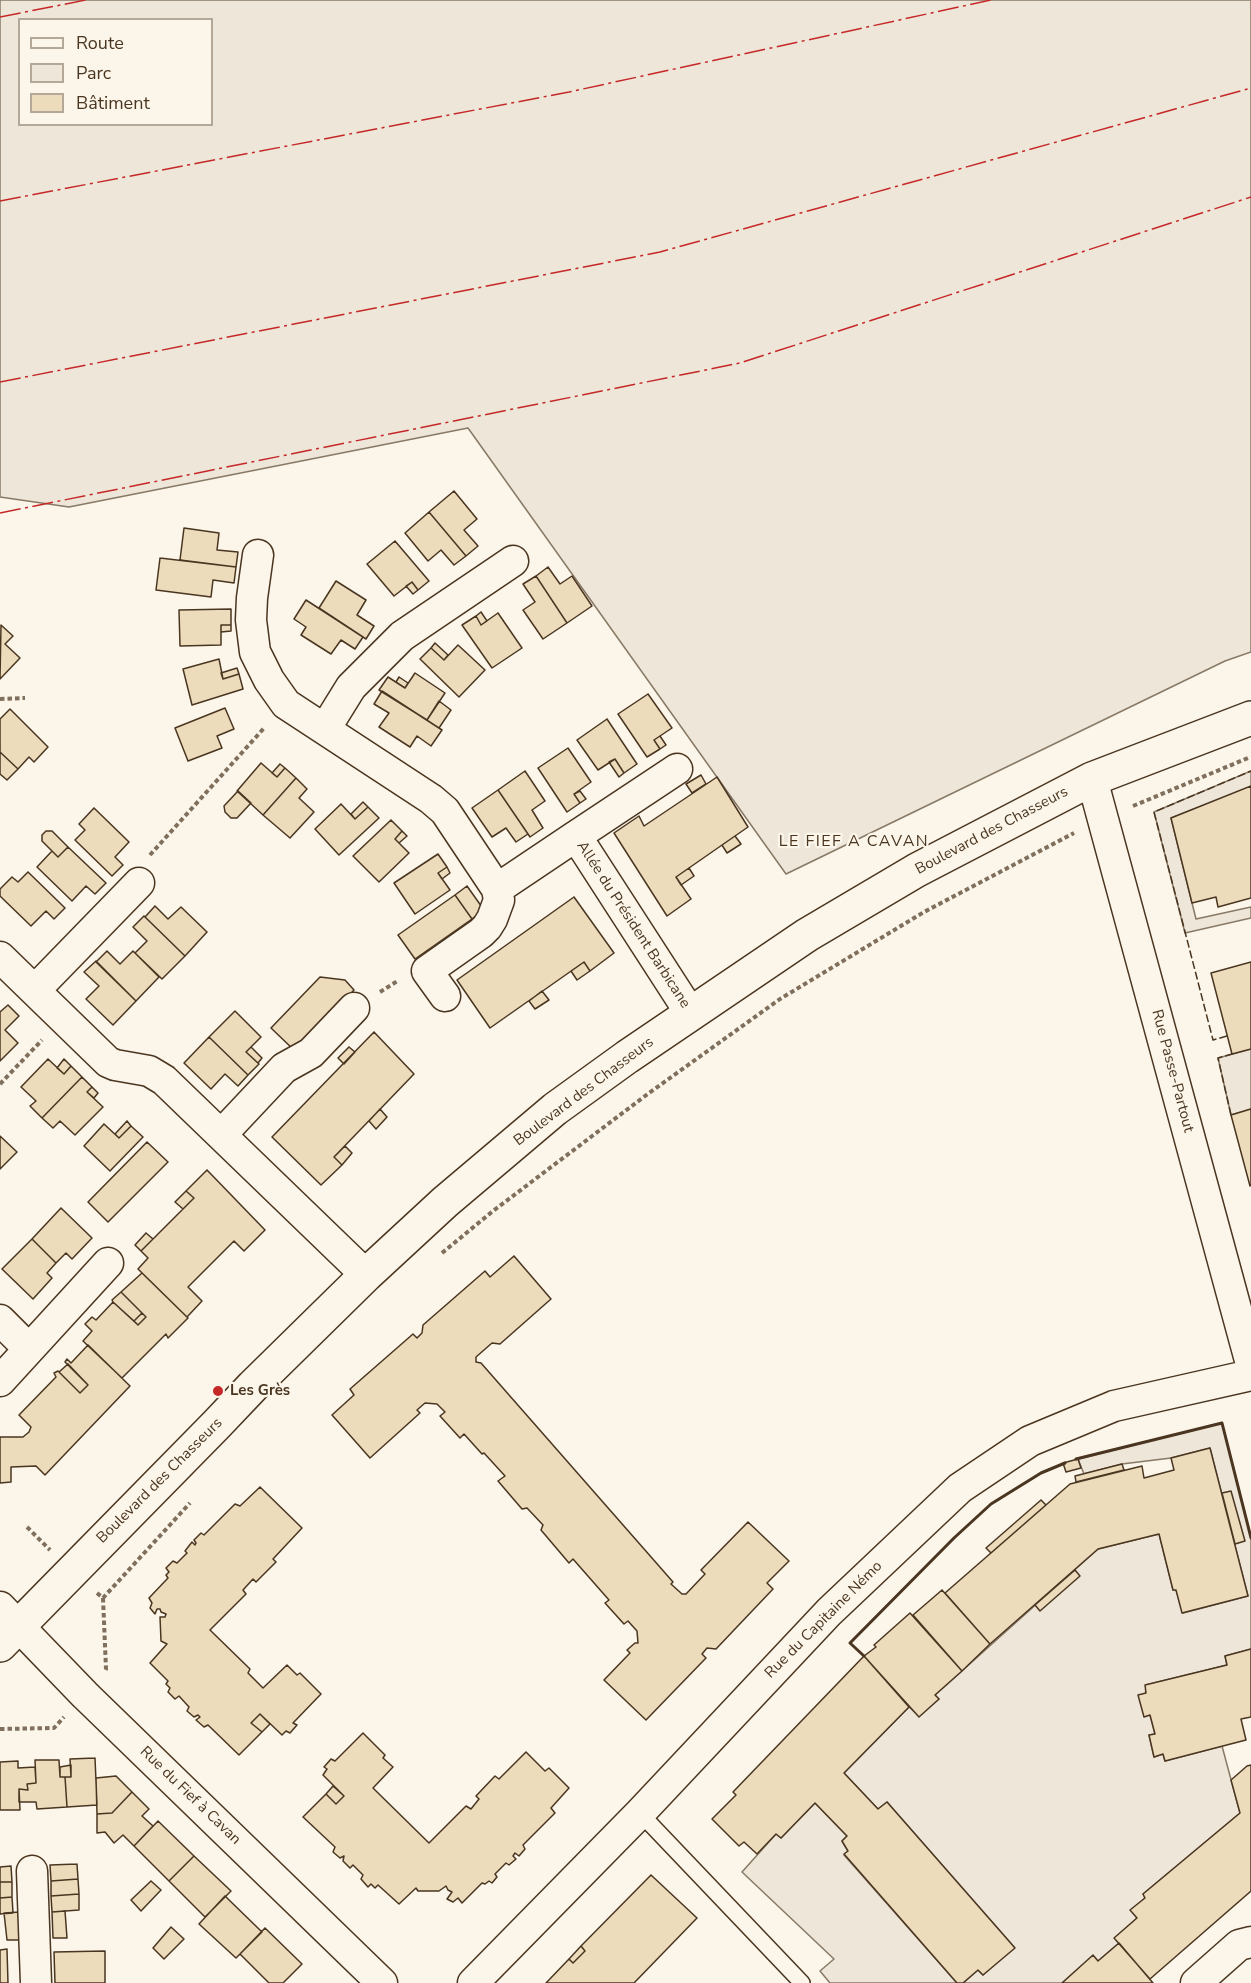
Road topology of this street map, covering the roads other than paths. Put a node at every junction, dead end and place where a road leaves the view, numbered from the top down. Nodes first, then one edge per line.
1 (258, 555) dead end
2 (513, 561) dead end
3 (1251, 718) edge
4 (325, 729) junction
5 (676, 769) dead end
6 (1092, 779) junction
7 (576, 836) junction
8 (139, 883) road end
9 (497, 889) junction
10 (0, 957) edge
11 (35, 990) junction
12 (445, 996) dead end
13 (354, 1008) road end
14 (691, 1014) junction
15 (221, 1135) junction
16 (108, 1263) dead end
17 (366, 1275) junction
18 (0, 1320) edge
19 (28, 1348) junction
20 (1251, 1364) edge
21 (1251, 1375) edge
22 (0, 1381) edge
23 (6, 1626) edge
24 (640, 1813) junction
25 (32, 1871) dead end
26 (1251, 1942) edge
27 (36, 1983) edge
28 (382, 1983) edge
29 (473, 1983) edge
30 (802, 1983) edge
31 (1196, 1983) edge

1 - 4 street
2 - 4 street
3 - 6 street, Boulevard des Chasseurs
4 - 9 street
5 - 7 street, Allée du Président Barbicane
6 - 14 street, Boulevard des Chasseurs
6 - 20 street, Rue Passe-Partout
7 - 9 street, Allée du Président Barbicane
7 - 14 street, Allée du Président Barbicane
8 - 11 street
9 - 12 street
10 - 11 street
11 - 15 street
13 - 15 street
14 - 17 street, Boulevard des Chasseurs
15 - 17 street
16 - 19 street
17 - 23 street, Boulevard des Chasseurs
18 - 19 street
19 - 22 street
21 - 24 street, Rue du Capitaine Némo
23 - 28 street, Rue du Fief à Cavan
24 - 29 street, Rue du Capitaine Némo
24 - 30 lane
25 - 27 street
26 - 31 street

